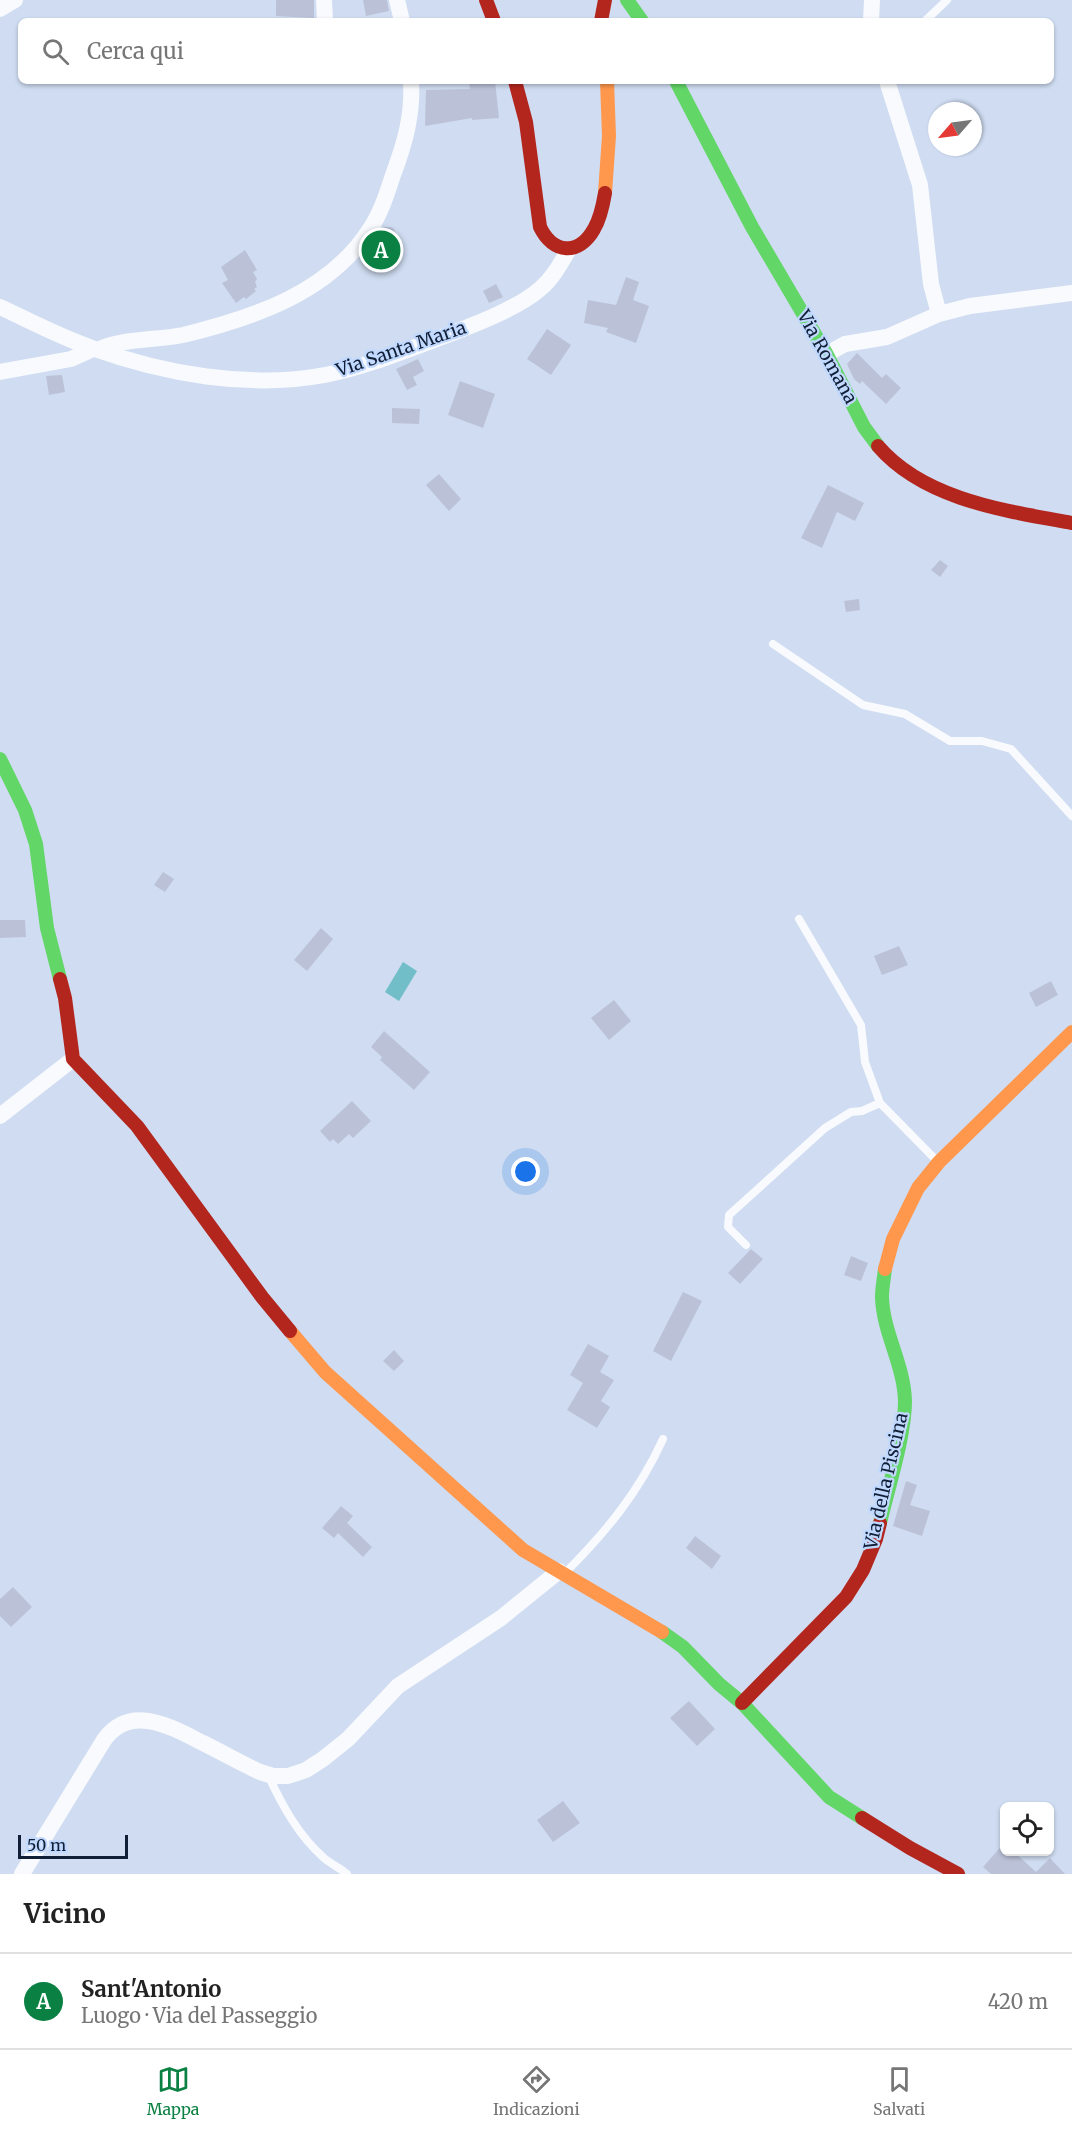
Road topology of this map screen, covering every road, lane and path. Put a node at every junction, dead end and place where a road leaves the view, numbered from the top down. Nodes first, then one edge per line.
1 (15, 0) edge
2 (324, 0) edge
3 (397, 0) edge
4 (486, 0) edge
5 (605, 0) edge
6 (872, 0) edge
7 (947, 0) edge
8 (629, 1) edge
9 (0, 9) edge
10 (325, 18) edge
11 (401, 18) edge
12 (493, 18) edge
13 (602, 18) edge
14 (640, 18) edge
15 (871, 18) edge
16 (928, 18) edge
17 (411, 84) edge
18 (516, 84) edge
19 (607, 84) edge
20 (678, 84) edge
21 (888, 84) edge
22 (569, 249) junction
23 (1072, 293) edge
24 (0, 307) edge
25 (939, 314) junction
26 (96, 349) junction
27 (827, 354) junction
28 (0, 372) edge
29 (1072, 523) edge
30 (773, 644) dead end
31 (0, 759) edge
32 (1072, 816) edge
33 (800, 919) dead end
34 (1072, 1032) edge
35 (73, 1059) junction
36 (880, 1103) junction
37 (0, 1116) edge
38 (939, 1162) junction
39 (746, 1245) dead end
40 (663, 1439) dead end
41 (562, 1572) junction
42 (742, 1703) junction
43 (267, 1775) junction
44 (22, 1874) edge
45 (347, 1874) edge
46 (958, 1874) edge

1 - 9 street
2 - 10 street
3 - 11 street
4 - 12 street
5 - 13 street
6 - 15 street
7 - 16 lane
8 - 14 street
17 - 26 street
18 - 22 street
19 - 22 street
20 - 27 street, Via Romana
21 - 25 street
22 - 26 street, Via Santa Maria
23 - 25 street
24 - 26 street, Via Santa Maria
25 - 27 street
26 - 28 street
27 - 29 street, Via Romana
30 - 32 lane
31 - 35 street
33 - 36 lane
34 - 38 street, Via della Piscina
35 - 37 street
35 - 41 street
36 - 38 lane
36 - 39 lane
38 - 42 street, Via della Piscina
40 - 41 lane
41 - 42 street
41 - 43 street
42 - 46 street
43 - 44 street
43 - 45 lane

